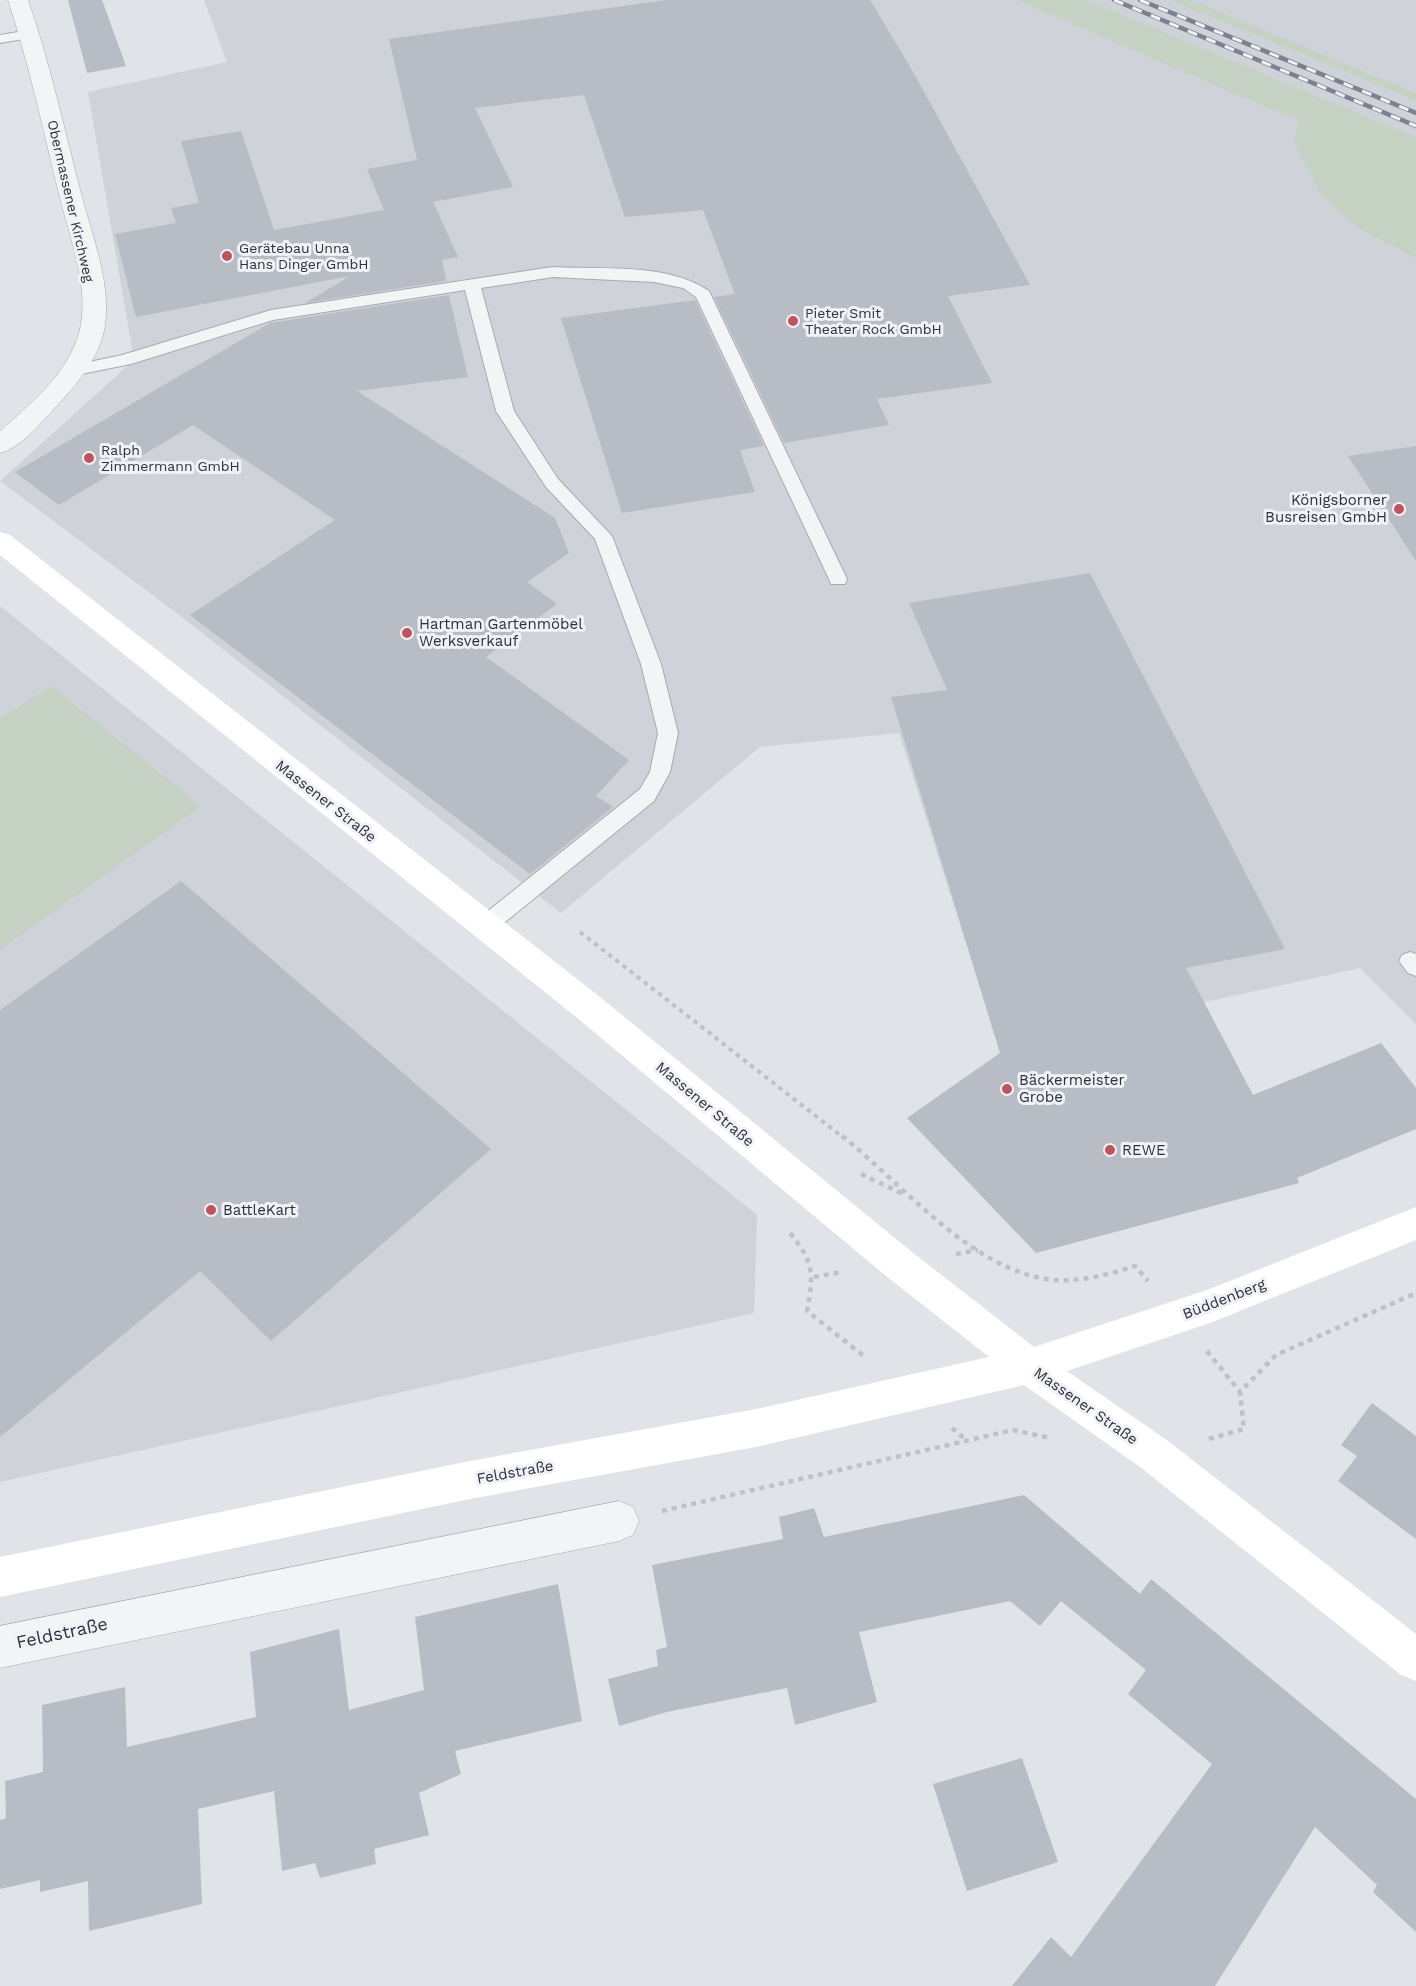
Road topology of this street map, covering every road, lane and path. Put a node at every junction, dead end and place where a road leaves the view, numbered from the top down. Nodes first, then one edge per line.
1 (18, 0) edge
2 (30, 34) junction
3 (0, 39) edge
4 (472, 284) junction
5 (72, 371) junction
6 (0, 445) edge
7 (0, 541) edge
8 (838, 579) dead end
9 (486, 925) junction
10 (580, 932) dead end
11 (1416, 1223) edge
12 (787, 1228) dead end
13 (1135, 1266) dead end
14 (1416, 1293) edge
15 (807, 1311) dead end
16 (1029, 1366) junction
17 (1244, 1429) dead end
18 (1060, 1440) dead end
19 (619, 1521) joint
20 (0, 1577) edge
21 (0, 1647) edge
22 (1416, 1660) edge

1 - 2 street, Obermassener Kirchweg
2 - 3 lane
2 - 5 street, Obermassener Kirchweg
4 - 5 lane
4 - 8 lane
4 - 9 lane
5 - 6 street, Obermassener Kirchweg
7 - 9 main road, Massener Straße
9 - 16 main road, Massener Straße
10 - 13 path
11 - 16 main road, Büddenberg
12 - 15 path
14 - 17 path
16 - 20 main road, Feldstraße
16 - 22 main road, Massener Straße
18 - 19 path
19 - 21 street, Feldstraße

